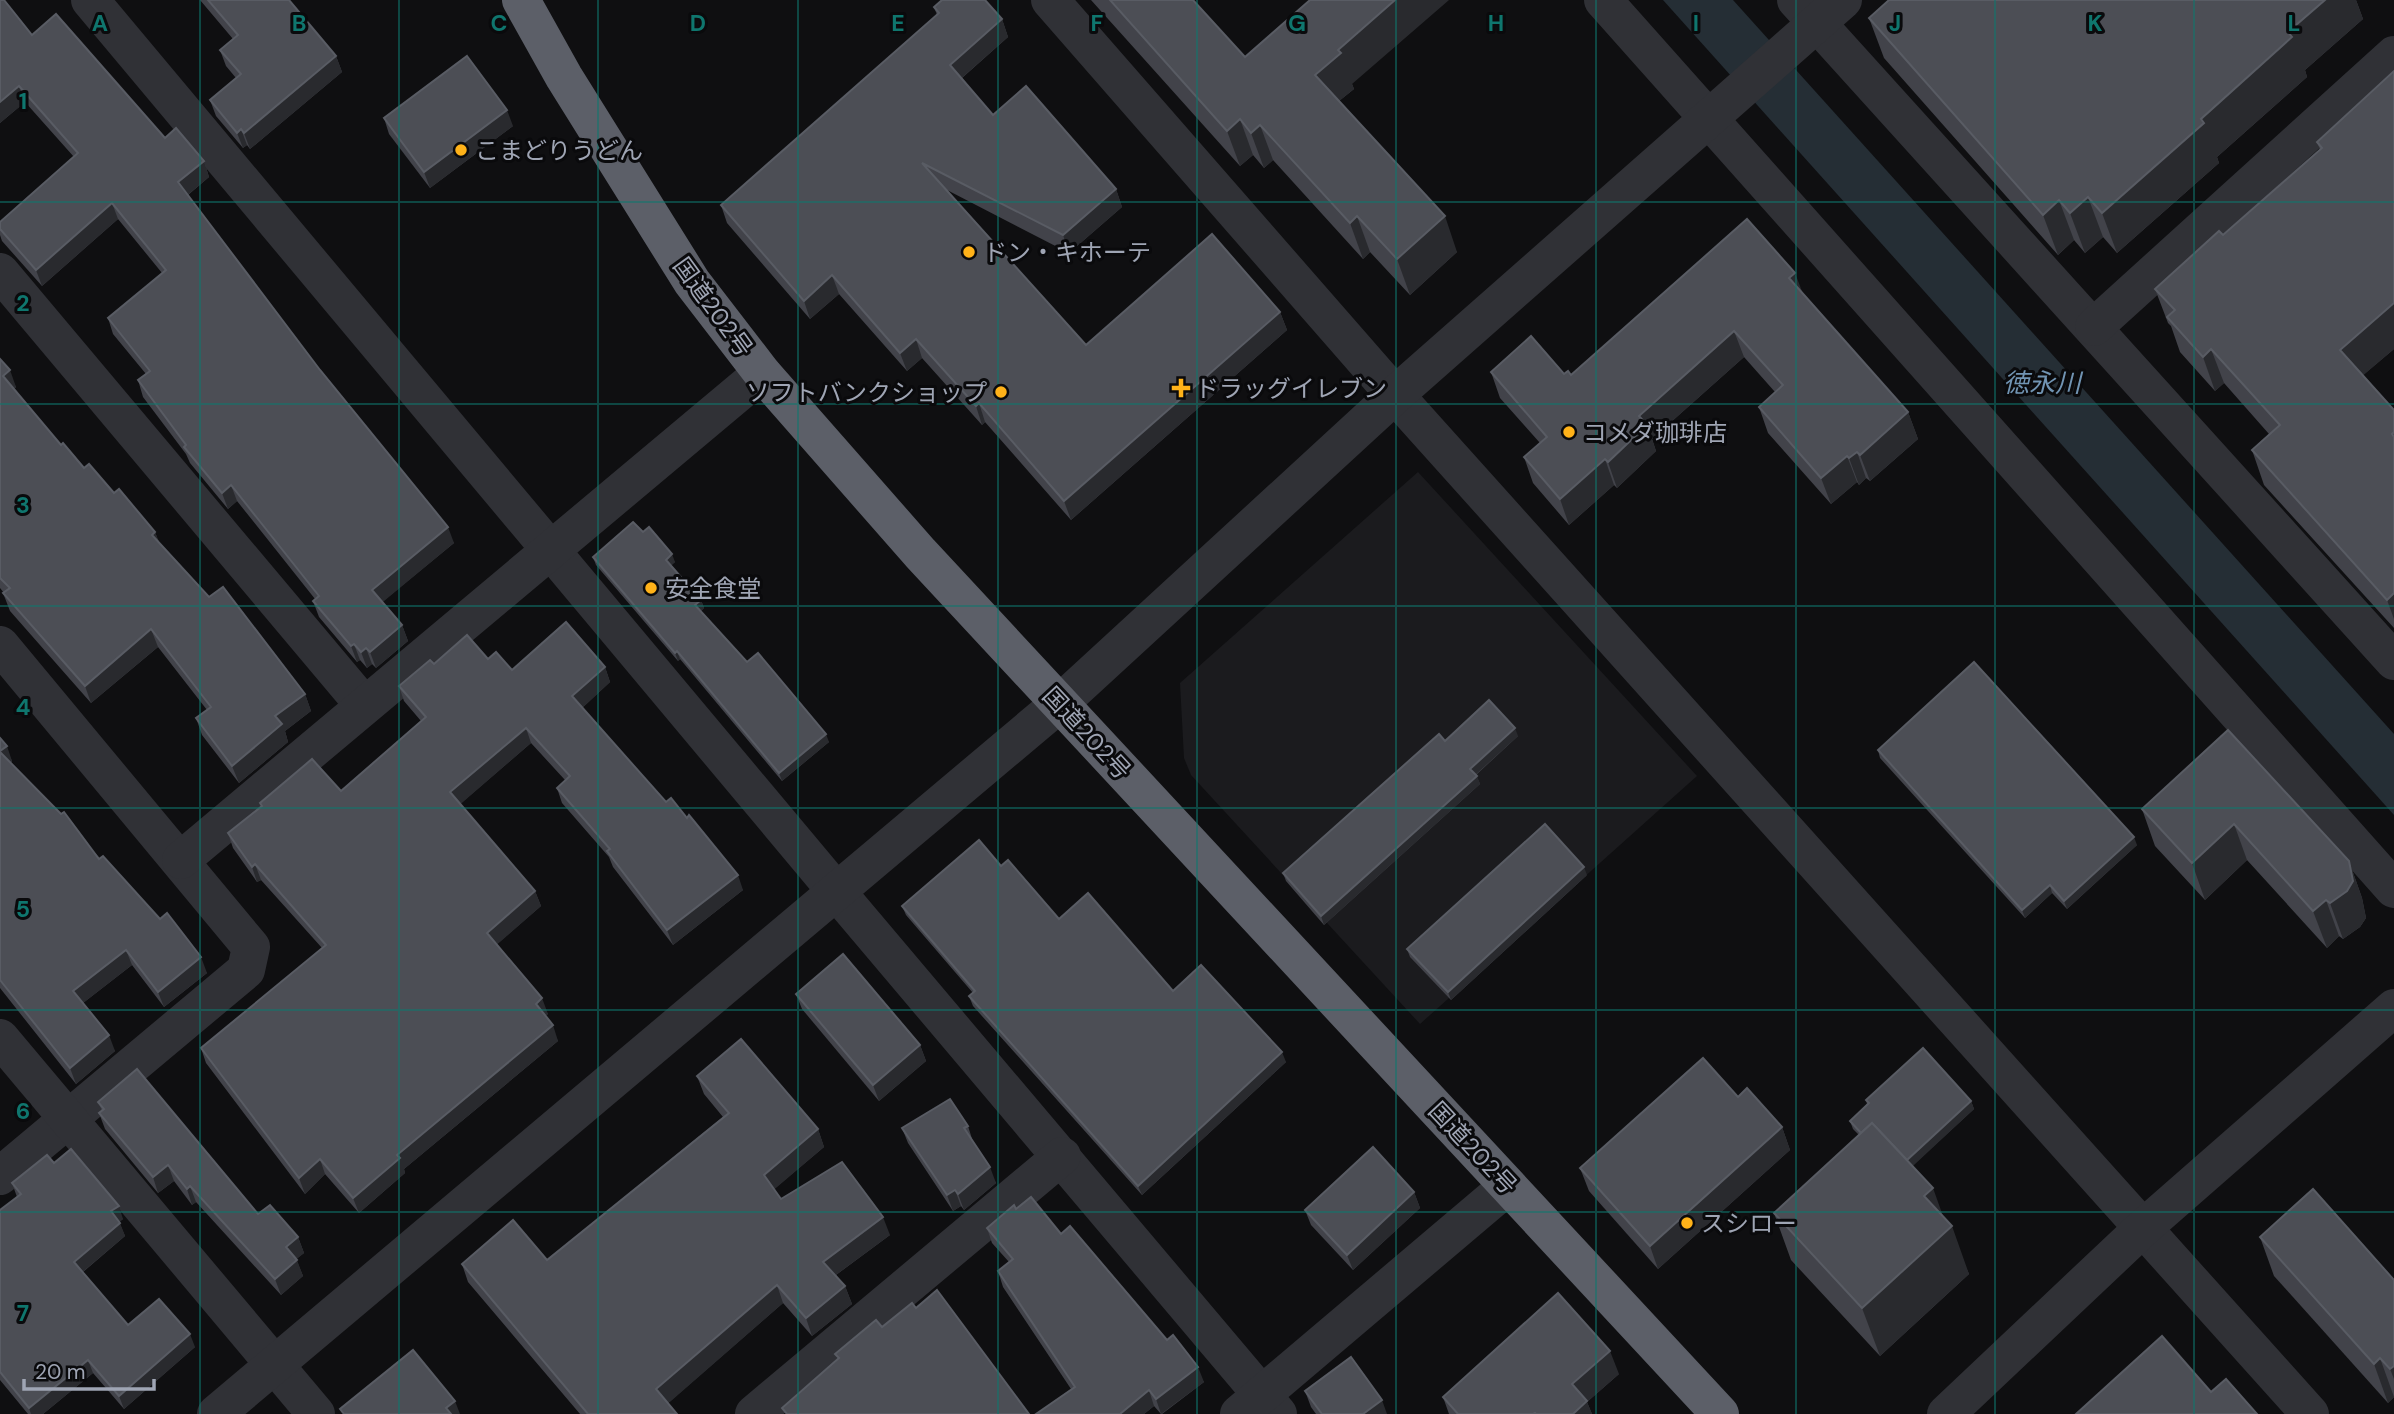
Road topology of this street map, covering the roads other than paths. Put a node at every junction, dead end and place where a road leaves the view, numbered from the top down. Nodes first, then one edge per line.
1 (90, 0) edge
2 (521, 0) edge
3 (1050, 0) edge
4 (1603, 0) edge
5 (1819, 8) edge
6 (2394, 55) edge
7 (1708, 119) junction
8 (0, 272) edge
9 (2094, 327) junction
10 (762, 373) junction
11 (1395, 395) junction
12 (552, 551) junction
13 (0, 645) edge
14 (2394, 661) edge
15 (1059, 704) junction
16 (364, 705) junction
17 (181, 860) junction
18 (2394, 889) edge
19 (836, 891) junction
20 (2394, 1008) edge
21 (0, 1038) edge
22 (69, 1120) junction
23 (1062, 1156) junction
24 (0, 1176) edge
25 (1508, 1186) junction
26 (2143, 1228) junction
27 (275, 1364) junction
28 (1260, 1408) edge
29 (216, 1414) edge
30 (316, 1414) edge
31 (754, 1414) edge
32 (1720, 1414) edge
33 (1946, 1414) edge
34 (2310, 1414) edge

1 - 12 street
2 - 10 highway, 国道202号
3 - 11 street
4 - 7 street
5 - 7 street
5 - 9 street
6 - 9 street
7 - 11 street
7 - 18 street
8 - 16 street
9 - 14 street
10 - 12 street
10 - 15 highway, 国道202号
11 - 15 street
11 - 26 street
12 - 16 street
12 - 19 street
13 - 17 street
15 - 19 street
15 - 25 highway, 国道202号
16 - 17 street
17 - 22 street
19 - 23 street
19 - 27 street
20 - 26 street
21 - 22 street
22 - 24 street
22 - 27 street
23 - 28 street
23 - 31 street
25 - 28 street
25 - 32 highway, 国道202号
26 - 33 street
26 - 34 street
27 - 29 street
27 - 30 street

